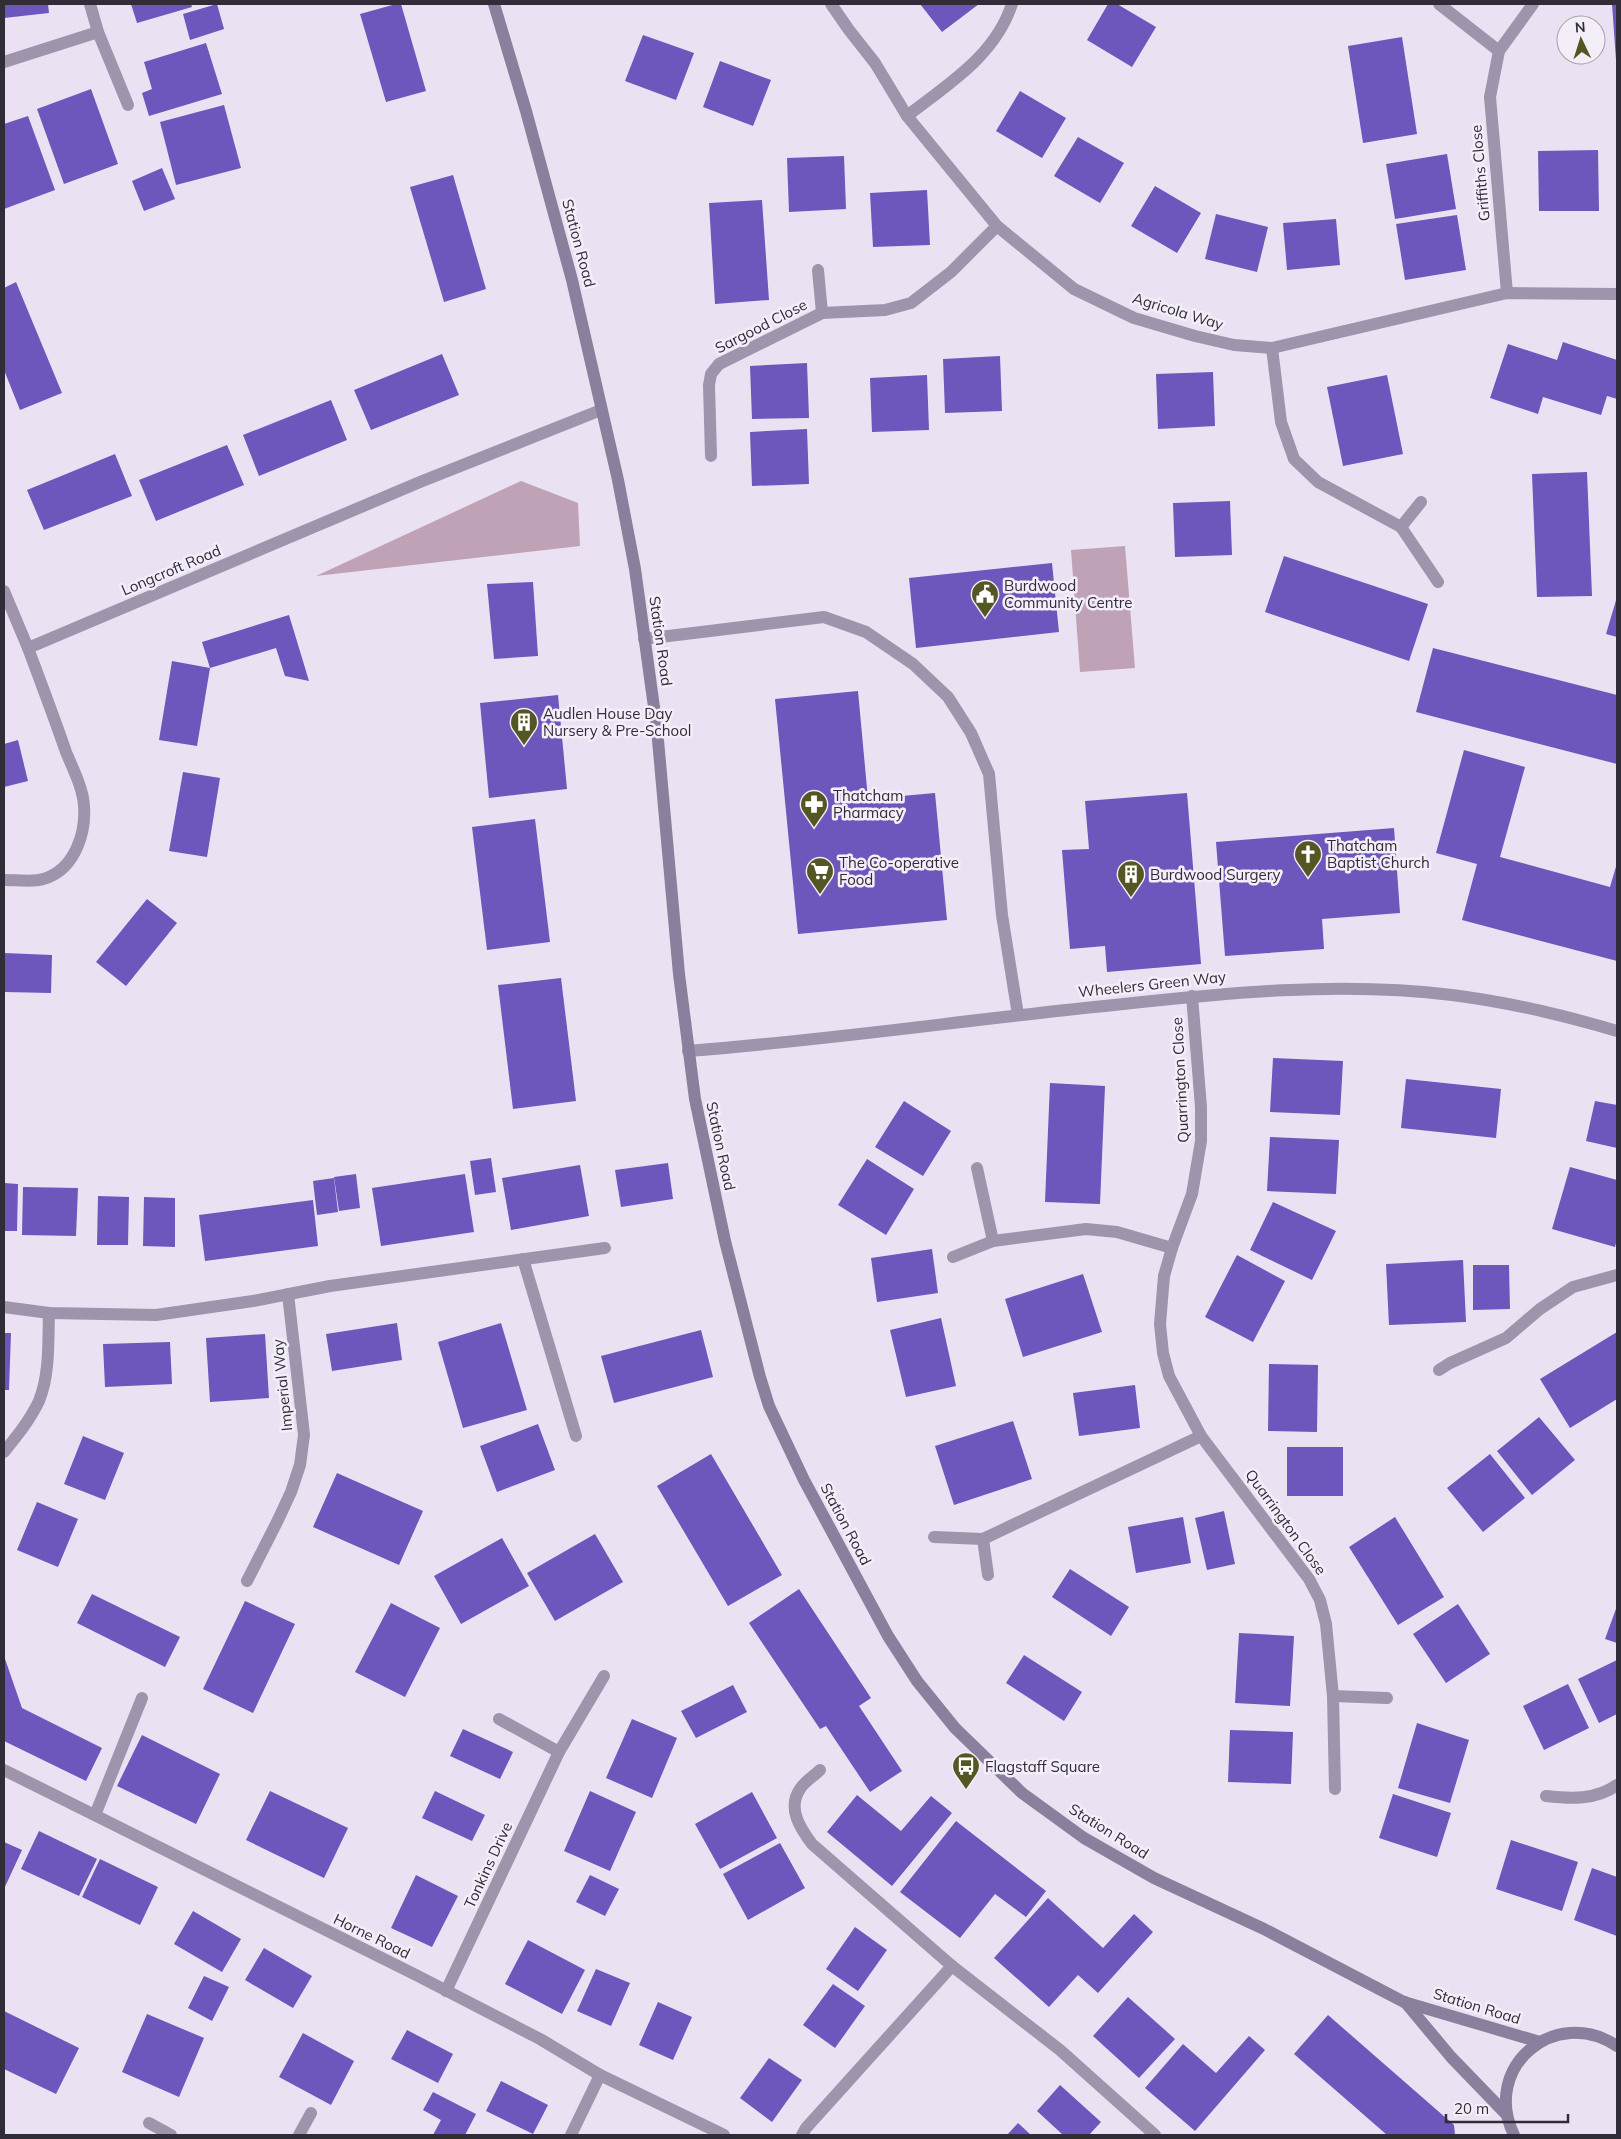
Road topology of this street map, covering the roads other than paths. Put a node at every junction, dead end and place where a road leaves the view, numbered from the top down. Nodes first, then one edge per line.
1 (90, 4) edge
2 (494, 4) edge
3 (831, 4) edge
4 (1012, 4) edge
5 (1439, 4) edge
6 (1533, 4) edge
7 (98, 32) junction
8 (1499, 51) junction
9 (4, 62) edge
10 (128, 105) dead end
11 (907, 116) junction
12 (997, 226) junction
13 (818, 270) dead end
14 (1506, 293) junction
15 (1617, 294) edge
16 (822, 313) junction
17 (1272, 348) junction
18 (601, 410) junction
19 (711, 456) dead end
20 (1421, 502) dead end
21 (1401, 527) junction
22 (1438, 582) dead end
23 (4, 591) edge
24 (644, 639) junction
25 (28, 648) junction
26 (4, 880) edge
27 (1192, 996) junction
28 (1018, 1015) junction
29 (1617, 1031) edge
30 (688, 1051) junction
31 (977, 1168) dead end
32 (993, 1241) junction
33 (606, 1248) dead end
34 (1172, 1248) junction
35 (953, 1257) dead end
36 (523, 1259) junction
37 (1617, 1274) edge
38 (288, 1294) junction
39 (4, 1307) edge
40 (49, 1312) junction
41 (1439, 1370) dead end
42 (576, 1436) dead end
43 (1201, 1436) junction
44 (4, 1452) edge
45 (934, 1537) dead end
46 (983, 1539) junction
47 (988, 1575) dead end
48 (246, 1581) dead end
49 (604, 1676) dead end
50 (1333, 1696) junction
51 (142, 1698) dead end
52 (1386, 1698) dead end
53 (499, 1719) dead end
54 (559, 1752) junction
55 (4, 1770) edge
56 (820, 1770) dead end
57 (1617, 1785) edge
58 (1335, 1789) dead end
59 (1546, 1796) dead end
60 (95, 1815) junction
61 (952, 1966) junction
62 (446, 1991) junction
63 (1404, 2002) junction
64 (1540, 2042) junction
65 (1617, 2046) edge
66 (600, 2076) junction
67 (311, 2114) dead end
68 (1507, 2115) junction
69 (149, 2124) dead end
70 (171, 2135) edge
71 (299, 2135) edge
72 (571, 2135) edge
73 (724, 2135) edge
74 (802, 2135) edge
75 (1156, 2135) edge
76 (1514, 2135) edge

1 - 7 street
2 - 18 street, Station Road
3 - 11 street, Agricola Way
4 - 11 street
5 - 8 street
6 - 8 street, Griffiths Close
7 - 9 street
7 - 10 street
8 - 14 street, Griffiths Close
11 - 12 street, Agricola Way
12 - 16 street, Sargood Close
12 - 17 street, Agricola Way
13 - 16 street, Sargood Close
14 - 15 street, Agricola Way
14 - 17 street, Agricola Way
16 - 19 street, Sargood Close
17 - 21 street
18 - 24 street, Station Road
18 - 25 street, Longcroft Road
20 - 21 street
21 - 22 street
23 - 25 street
24 - 28 street
24 - 30 street, Station Road
25 - 26 street
27 - 28 street, Wheelers Green Way
27 - 29 street, Wheelers Green Way
27 - 34 street, Quarrington Close
28 - 30 street, Wheelers Green Way
30 - 63 street, Station Road
31 - 32 street
32 - 34 street
32 - 35 street
33 - 36 street
34 - 43 street, Quarrington Close
36 - 38 street
36 - 42 street
37 - 41 street
38 - 40 street
38 - 48 street, Imperial Way
39 - 40 street
40 - 44 street
43 - 46 street
43 - 50 street, Quarrington Close
45 - 46 street
46 - 47 street
49 - 54 street, Tonkins Drive
50 - 52 street
50 - 58 street, Quarrington Close
51 - 60 street
53 - 54 street
54 - 62 street, Tonkins Drive
55 - 60 street, Horne Road
56 - 61 street
57 - 59 street
60 - 62 street, Horne Road
61 - 74 street
61 - 75 street
62 - 66 street, Horne Road
63 - 64 street, Station Road
63 - 68 street, Station Road
64 - 65 street, Station Road
64 - 68 street, Station Road
66 - 72 street
66 - 73 street, Horne Road
67 - 71 street
68 - 76 street, Station Road
69 - 70 street

